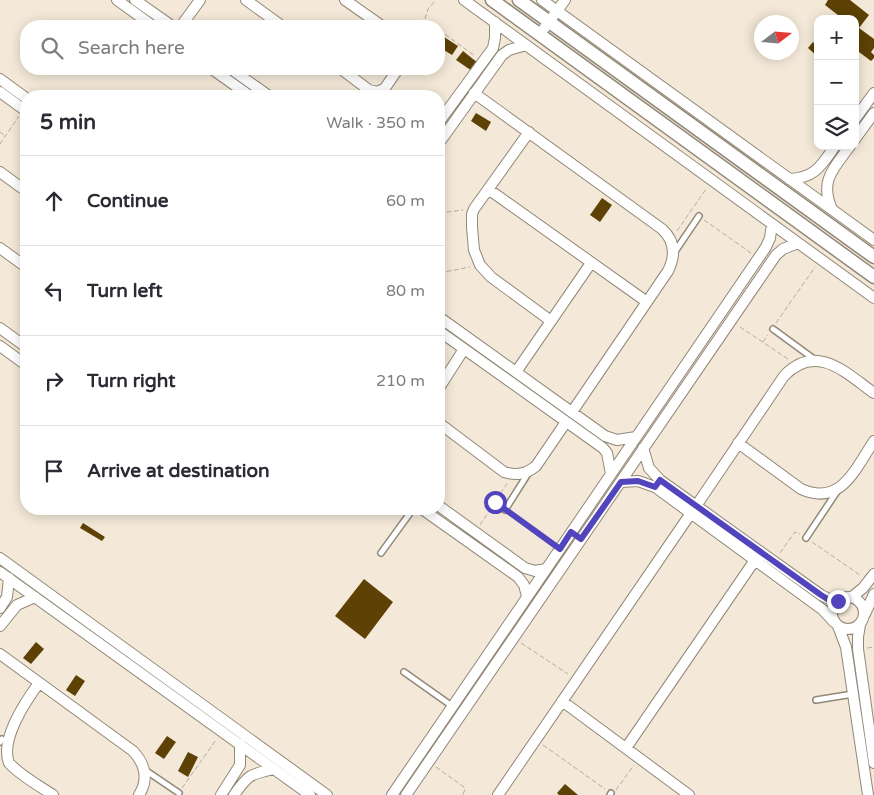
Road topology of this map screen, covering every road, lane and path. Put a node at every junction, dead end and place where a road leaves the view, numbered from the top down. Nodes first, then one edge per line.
1 (117, 0) edge
2 (135, 0) edge
3 (200, 0) edge
4 (246, 0) edge
5 (345, 0) edge
6 (436, 0) edge
7 (464, 0) edge
8 (492, 0) edge
9 (519, 0) edge
10 (542, 0) edge
11 (565, 0) edge
12 (557, 11) junction
13 (150, 19) edge
14 (185, 20) edge
15 (274, 20) edge
16 (373, 20) edge
17 (425, 20) edge
18 (495, 22) junction
19 (549, 22) junction
20 (445, 34) edge
21 (540, 34) junction
22 (526, 45) junction
23 (483, 62) junction
24 (220, 75) edge
25 (239, 75) edge
26 (349, 75) edge
27 (394, 75) edge
28 (0, 79) edge
29 (242, 90) edge
30 (261, 90) edge
31 (369, 90) edge
32 (382, 90) edge
33 (0, 92) edge
34 (474, 93) junction
35 (874, 93) edge
36 (20, 94) edge
37 (20, 106) edge
38 (874, 113) edge
39 (445, 114) edge
40 (859, 114) edge
41 (20, 117) edge
42 (0, 132) edge
43 (529, 132) junction
44 (445, 134) edge
45 (859, 134) edge
46 (6, 136) junction
47 (0, 144) edge
48 (833, 150) edge
49 (836, 150) edge
50 (847, 150) edge
51 (842, 157) junction
52 (0, 172) edge
53 (789, 178) junction
54 (712, 180) junction
55 (20, 187) edge
56 (488, 189) junction
57 (474, 208) junction
58 (832, 210) junction
59 (445, 212) edge
60 (699, 216) joint
61 (772, 224) junction
62 (671, 240) junction
63 (874, 240) edge
64 (798, 243) junction
65 (766, 247) junction
66 (0, 248) edge
67 (674, 254) junction
68 (776, 255) junction
69 (874, 257) edge
70 (758, 258) junction
71 (821, 259) junction
72 (20, 263) edge
73 (591, 263) junction
74 (480, 265) junction
75 (445, 271) edge
76 (874, 277) edge
77 (874, 298) edge
78 (647, 302) junction
79 (445, 320) edge
80 (551, 321) junction
81 (731, 321) junction
82 (0, 328) edge
83 (773, 328) junction
84 (445, 335) edge
85 (763, 342) junction
86 (20, 343) edge
87 (0, 346) edge
88 (464, 349) junction
89 (815, 360) junction
90 (20, 361) edge
91 (797, 365) junction
92 (516, 372) junction
93 (445, 379) edge
94 (874, 393) edge
95 (572, 412) junction
96 (566, 422) junction
97 (445, 428) edge
98 (605, 436) junction
99 (636, 437) junction
100 (874, 442) edge
101 (598, 444) junction
102 (738, 444) junction
103 (644, 448) junction
104 (530, 472) junction
105 (611, 474) junction
106 (513, 475) junction
107 (621, 482) junction
108 (658, 484) junction
109 (838, 490) junction
110 (495, 502) junction
111 (693, 509) junction
112 (445, 510) edge
113 (505, 510) junction
114 (409, 515) edge
115 (430, 515) edge
116 (475, 532) junction
117 (571, 532) junction
118 (806, 538) junction
119 (581, 539) junction
120 (560, 549) junction
121 (381, 552) dead end
122 (0, 558) edge
123 (755, 560) junction
124 (774, 562) junction
125 (546, 569) junction
126 (4, 575) edge
127 (872, 579) edge
128 (810, 594) junction
129 (874, 594) edge
130 (527, 596) junction
131 (35, 597) junction
132 (852, 597) junction
133 (838, 601) junction
134 (6, 606) edge
135 (864, 615) junction
136 (836, 624) junction
137 (860, 625) junction
138 (0, 626) edge
139 (514, 638) junction
140 (859, 653) junction
141 (0, 654) edge
142 (847, 655) junction
143 (135, 662) junction
144 (404, 672) dead end
145 (577, 680) junction
146 (39, 682) junction
147 (852, 694) junction
148 (816, 700) dead end
149 (562, 701) junction
150 (452, 706) junction
151 (222, 731) junction
152 (536, 740) junction
153 (1, 741) edge
154 (240, 744) junction
155 (626, 748) junction
156 (639, 758) junction
157 (429, 762) junction
158 (874, 763) edge
159 (274, 769) junction
160 (145, 770) junction
161 (231, 780) junction
162 (237, 791) edge
163 (179, 792) joint
164 (610, 794) edge
165 (53, 795) edge
166 (139, 795) edge
167 (221, 795) edge
168 (310, 795) edge
169 (327, 795) edge
170 (392, 795) edge
171 (406, 795) edge
172 (463, 795) edge
173 (498, 795) edge
174 (689, 795) edge
175 (868, 795) edge

1 - 13 street
2 - 13 street
3 - 14 street
4 - 15 street
5 - 16 street
6 - 17 path
7 - 18 street
8 - 21 street
9 - 19 street
10 - 12 street
11 - 12 street
12 - 19 street
12 - 53 street
18 - 22 street
18 - 23 street
19 - 21 street
19 - 69 street
20 - 23 path
21 - 76 street
22 - 34 street
22 - 54 street
23 - 39 street
24 - 29 street
25 - 30 street
26 - 31 street
27 - 32 street
28 - 36 street
33 - 37 street
34 - 43 street
34 - 44 street
35 - 40 street
38 - 45 street
41 - 46 path
42 - 46 path
43 - 56 street
43 - 62 street
46 - 47 path
48 - 53 street
49 - 51 street
50 - 51 street
51 - 58 street
52 - 55 street
53 - 58 street
54 - 61 street
54 - 62 path
56 - 57 street
56 - 73 street
57 - 59 path
57 - 74 street
58 - 63 street
60 - 67 lane
60 - 70 path
61 - 64 street
61 - 65 street
62 - 67 street
64 - 68 street
64 - 71 street
65 - 68 street
65 - 70 street
66 - 72 street
67 - 78 street
68 - 81 street
70 - 99 street
71 - 77 street
71 - 83 path
73 - 78 street
73 - 80 street
74 - 75 path
74 - 80 street
78 - 95 street
79 - 92 street
80 - 92 street
81 - 85 path
81 - 103 street
82 - 86 street
83 - 85 path
83 - 89 lane
84 - 88 street
85 - 91 path
87 - 90 street
88 - 93 street
88 - 96 street
89 - 91 street
89 - 94 street
91 - 102 street
92 - 95 street
95 - 98 street
96 - 101 street
96 - 104 street
97 - 106 street
98 - 99 street
98 - 101 street
99 - 105 street
100 - 109 street
101 - 105 street
102 - 109 street
102 - 111 street
103 - 107 street
103 - 108 street
104 - 106 street
104 - 113 lane
105 - 117 street
106 - 110 path
107 - 108 street
107 - 119 street
108 - 111 street
109 - 118 lane
110 - 113 path
110 - 116 path
111 - 123 street
111 - 124 street
111 - 145 street
112 - 116 street
113 - 120 path
114 - 121 lane
115 - 130 street
116 - 125 street
117 - 119 street
117 - 120 street
118 - 124 path
118 - 127 path
119 - 139 street
120 - 125 street
122 - 143 street
123 - 128 street
123 - 155 street
124 - 128 street
125 - 130 street
126 - 131 street
126 - 134 street
127 - 132 street
128 - 133 street
128 - 136 street
129 - 135 street
130 - 150 street
131 - 134 street
131 - 143 street
132 - 133 street
132 - 135 street
133 - 136 street
134 - 138 street
135 - 137 street
136 - 137 street
136 - 142 street
137 - 140 street
139 - 145 path
139 - 157 street
140 - 142 street
140 - 158 street
141 - 146 street
142 - 147 street
143 - 151 street
143 - 169 street
144 - 150 lane
145 - 149 street
146 - 153 street
146 - 160 street
147 - 148 lane
147 - 175 street
149 - 152 street
149 - 155 street
150 - 170 street
151 - 154 street
151 - 163 path
152 - 164 path
152 - 173 street
153 - 165 street
154 - 159 street
154 - 161 street
155 - 156 street
156 - 164 path
156 - 174 street
157 - 171 street
157 - 172 path
159 - 162 street
159 - 168 street
160 - 163 lane
160 - 166 street
161 - 162 street
161 - 167 street

